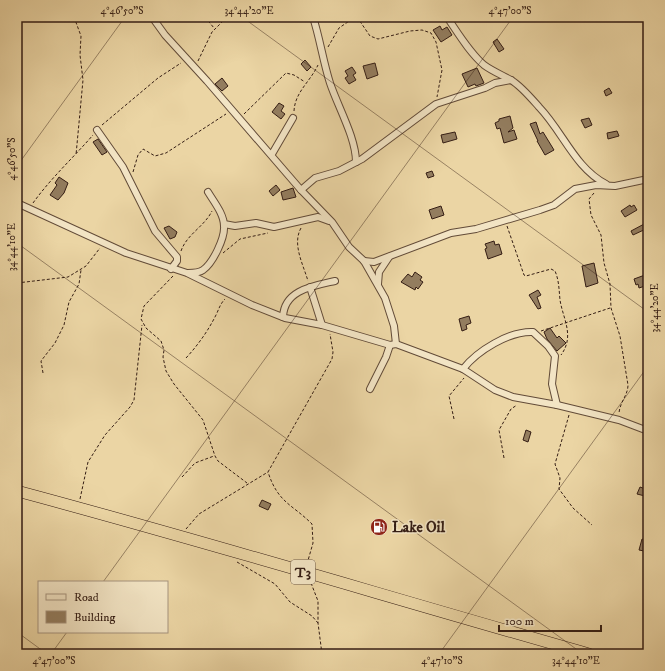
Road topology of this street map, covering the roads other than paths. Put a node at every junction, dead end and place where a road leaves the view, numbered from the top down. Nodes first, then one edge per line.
1 (152, 17) edge
2 (313, 17) edge
3 (447, 17) edge
4 (511, 80) junction
5 (293, 118) road end
6 (97, 130) dead end
7 (272, 154) junction
8 (356, 162) junction
9 (648, 179) edge
10 (605, 185) junction
11 (302, 190) junction
12 (208, 192) dead end
13 (17, 203) edge
14 (332, 222) junction
15 (224, 224) junction
16 (389, 257) junction
17 (364, 261) junction
18 (175, 270) junction
19 (187, 273) junction
20 (336, 282) dead end
21 (378, 284) junction
22 (310, 287) junction
23 (283, 317) junction
24 (322, 325) junction
25 (393, 345) junction
26 (465, 371) junction
27 (370, 389) dead end
28 (558, 405) junction
29 (648, 431) edge
30 (17, 491) edge
31 (589, 654) edge

1 - 7 street
2 - 8 street
3 - 4 street
4 - 8 street
4 - 10 street
5 - 7 street
6 - 18 street
7 - 11 street
8 - 11 street
9 - 10 street
10 - 16 street
11 - 14 street
12 - 15 street
13 - 18 street
14 - 15 street
14 - 17 street
15 - 19 street
16 - 17 street
16 - 21 street
17 - 21 street
18 - 19 street
19 - 23 street
20 - 22 street
21 - 25 street
22 - 23 street
22 - 24 street
23 - 24 street
24 - 25 street
25 - 26 street
25 - 27 street
26 - 28 street
26 - 28 street
28 - 29 street
30 - 31 highway, T3

